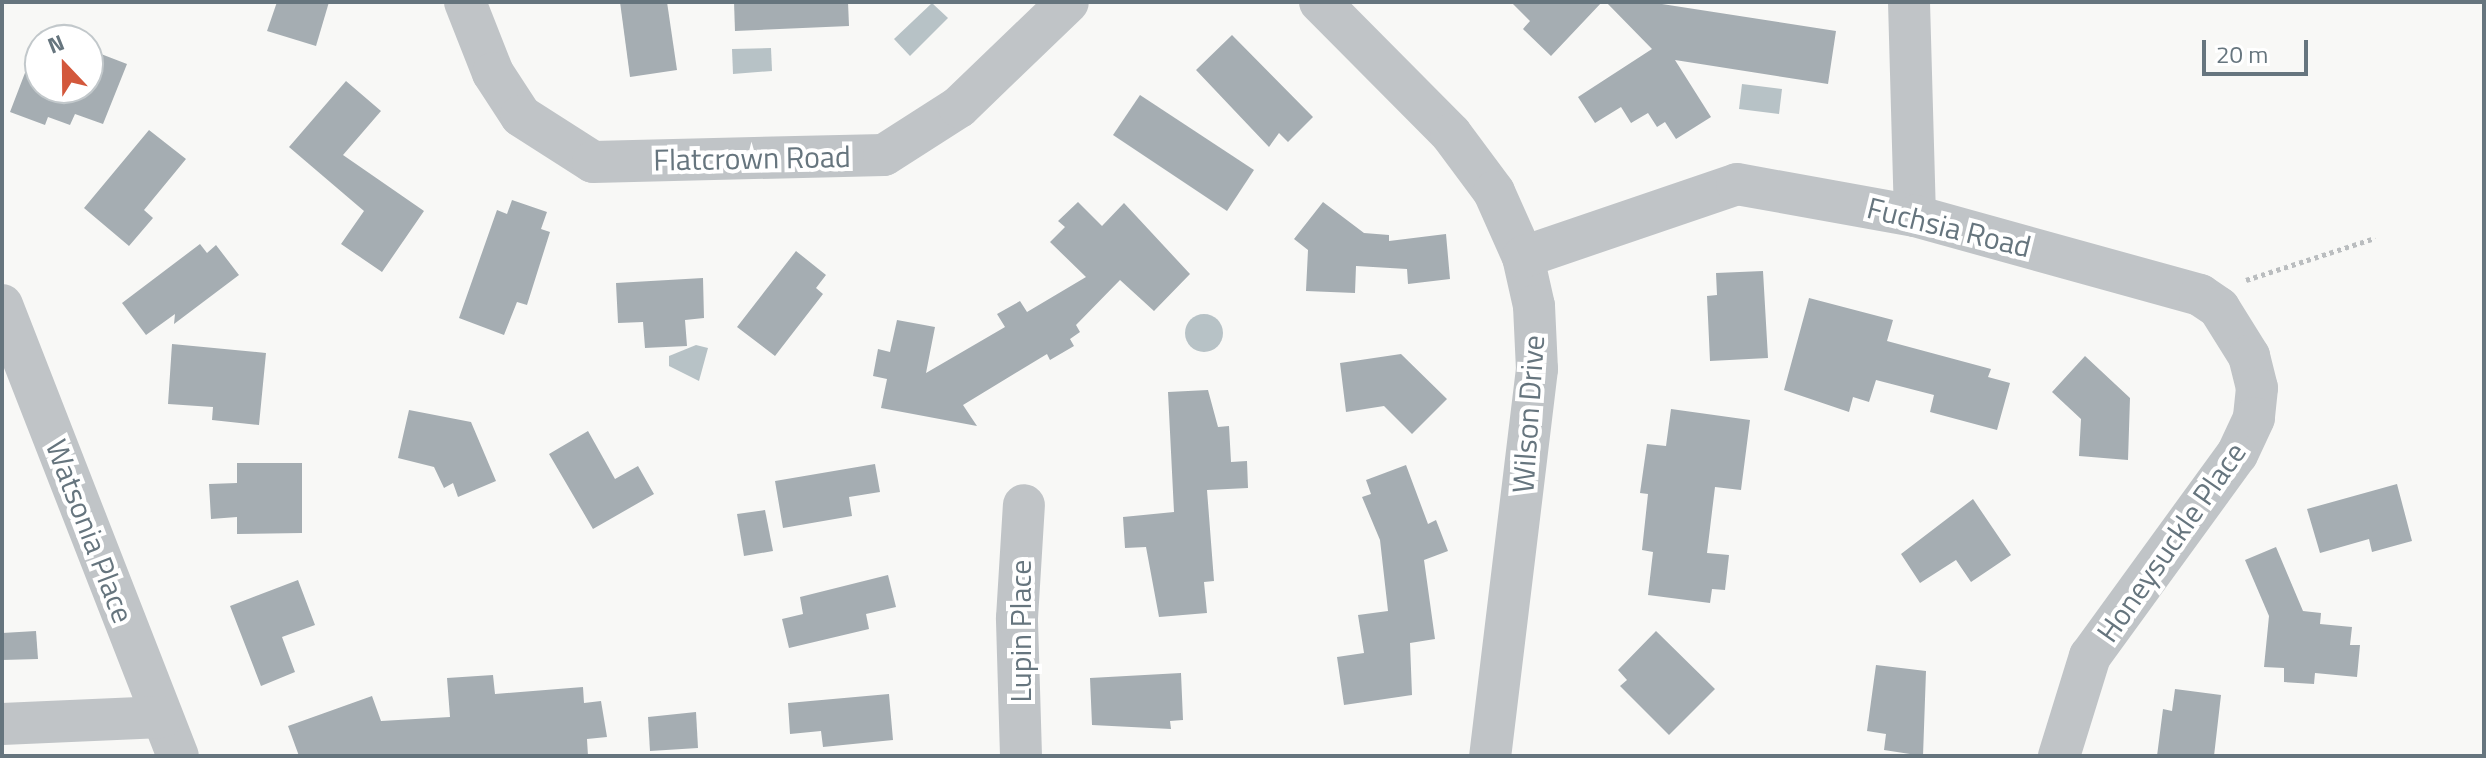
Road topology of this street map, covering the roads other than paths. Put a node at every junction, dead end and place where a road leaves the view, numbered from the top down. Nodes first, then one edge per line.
1 (465, 2) edge
2 (1068, 2) edge
3 (1320, 2) edge
4 (1909, 2) edge
5 (1915, 216) junction
6 (1523, 257) junction
7 (2200, 295) joint
8 (2, 305) edge
9 (1024, 505) dead end
10 (162, 717) junction
11 (2, 724) edge
12 (178, 756) edge
13 (1021, 756) edge
14 (1490, 756) edge
15 (2059, 756) edge

1 - 2 street, Flatcrown Road
3 - 6 street, Wilson Drive
4 - 5 street
5 - 6 street, Fuchsia Road
5 - 7 street, Fuchsia Road
6 - 14 street, Wilson Drive
7 - 15 street, Honeysuckle Place
8 - 10 street, Watsonia Place
9 - 13 street, Lupin Place
10 - 11 street
10 - 12 street, Watsonia Place

